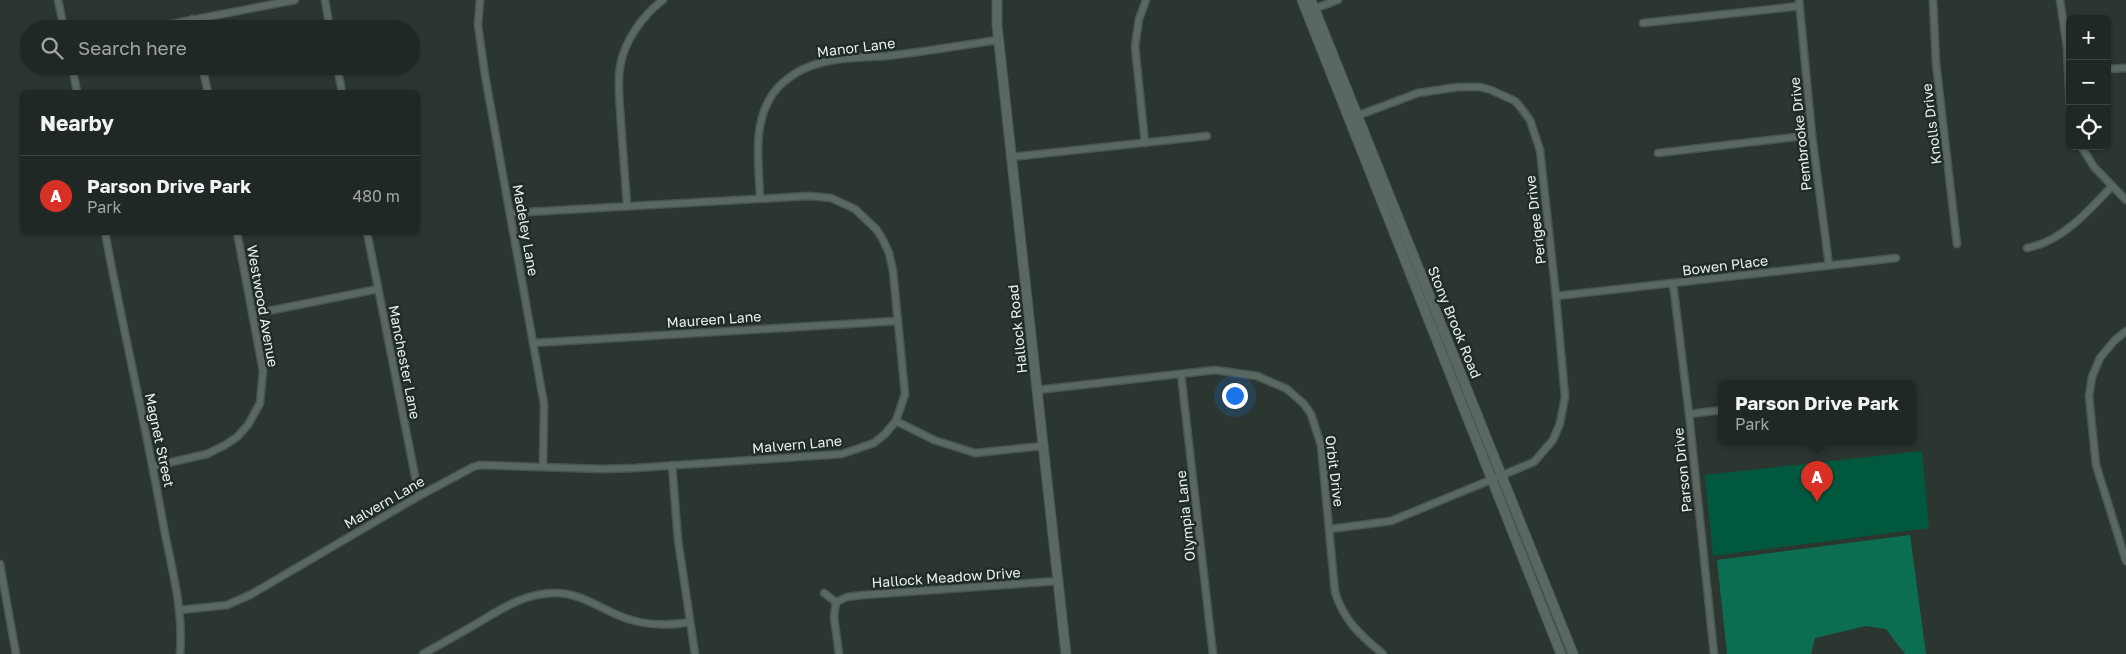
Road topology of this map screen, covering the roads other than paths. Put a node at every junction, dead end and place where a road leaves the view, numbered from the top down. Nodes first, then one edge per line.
1 (58, 0) edge
2 (295, 0) edge
3 (325, 0) edge
4 (480, 0) edge
5 (663, 0) edge
6 (998, 0) edge
7 (1146, 0) edge
8 (1302, 0) edge
9 (1338, 0) edge
10 (1933, 0) edge
11 (2060, 0) edge
12 (1799, 3) edge
13 (1313, 4) edge
14 (1305, 12) junction
15 (192, 19) joint
16 (62, 20) edge
17 (187, 20) edge
18 (328, 20) edge
19 (1643, 23) dead end
20 (999, 40) junction
21 (2067, 60) edge
22 (2126, 68) edge
23 (2111, 69) edge
24 (74, 75) edge
25 (204, 75) edge
26 (339, 75) edge
27 (77, 90) edge
28 (208, 90) edge
29 (342, 90) edge
30 (1358, 116) junction
31 (1348, 120) junction
32 (1812, 135) junction
33 (1207, 136) dead end
34 (1145, 143) junction
35 (2083, 150) edge
36 (1658, 153) dead end
37 (1012, 157) junction
38 (2112, 186) junction
39 (760, 198) junction
40 (2126, 200) edge
41 (626, 205) junction
42 (510, 213) junction
43 (106, 235) edge
44 (238, 235) edge
45 (369, 235) edge
46 (1958, 244) dead end
47 (2027, 248) dead end
48 (1896, 258) dead end
49 (1829, 265) junction
50 (1423, 279) junction
51 (1413, 283) junction
52 (1673, 283) junction
53 (378, 289) junction
54 (1556, 296) junction
55 (253, 314) junction
56 (896, 320) junction
57 (2126, 331) edge
58 (533, 343) junction
59 (1181, 374) junction
60 (1037, 390) junction
61 (1718, 410) edge
62 (1689, 414) junction
63 (896, 421) junction
64 (1043, 446) junction
65 (154, 466) junction
66 (543, 466) junction
67 (672, 466) junction
68 (1502, 476) junction
69 (1491, 480) junction
70 (419, 496) junction
71 (1330, 529) junction
72 (2126, 561) edge
73 (0, 564) edge
74 (1058, 581) junction
75 (824, 593) dead end
76 (836, 602) junction
77 (3, 603) edge
78 (180, 610) junction
79 (690, 622) junction
80 (1566, 638) junction
81 (1556, 642) junction
82 (16, 654) edge
83 (180, 654) edge
84 (423, 654) edge
85 (695, 654) edge
86 (839, 654) edge
87 (1066, 654) edge
88 (1213, 654) edge
89 (1382, 654) edge
90 (1560, 654) edge
91 (1573, 654) edge
92 (1714, 654) edge

1 - 16 street
2 - 15 street
3 - 18 street
4 - 42 street, Madeley Lane
5 - 41 street
6 - 20 main road, Hallock Road
7 - 34 street
8 - 14 main road, Stony Brook Road
9 - 13 street
10 - 46 street, Knolls Drive
11 - 21 street
12 - 19 street
12 - 32 street, Pembrooke Drive
13 - 14 street
13 - 30 main road, Stony Brook Road
14 - 31 main road, Stony Brook Road
15 - 17 street
20 - 37 main road, Hallock Road
20 - 39 street, Manor Lane
22 - 23 street
24 - 27 street
25 - 28 street
26 - 29 street
30 - 31 street, Perigee Drive
30 - 50 main road, Stony Brook Road
30 - 54 street, Perigee Drive
31 - 51 main road, Stony Brook Road
32 - 36 street
32 - 49 street, Pembrooke Drive
33 - 34 street
34 - 37 street
35 - 38 street
37 - 60 main road, Hallock Road
38 - 40 street
38 - 47 street
39 - 41 street, Malvern Lane
39 - 56 street, Malvern Lane
41 - 42 street, Malvern Lane
42 - 58 street, Madeley Lane
43 - 65 street, Magnet Street
44 - 55 street, Westwood Avenue
45 - 53 street, Manchester Lane
48 - 49 street, Bowen Place
49 - 52 street, Bowen Place
50 - 51 main road
50 - 68 main road, Stony Brook Road
51 - 69 main road, Stony Brook Road
52 - 54 street, Bowen Place
52 - 62 street, Parson Drive
53 - 55 street
53 - 70 street, Manchester Lane
54 - 68 street, Perigee Drive
55 - 65 street, Westwood Avenue
56 - 58 street, Maureen Lane
56 - 63 street, Malvern Lane
57 - 72 street
58 - 66 street, Madeley Lane
59 - 60 street, Orbit Drive
59 - 71 street, Orbit Drive
59 - 88 street, Olympia Lane
60 - 64 main road, Hallock Road
61 - 62 street
62 - 92 street, Parson Drive
63 - 64 street
63 - 67 street, Malvern Lane
64 - 74 main road, Hallock Road
65 - 78 street, Magnet Street
66 - 67 street, Malvern Lane
66 - 70 street, Malvern Lane
67 - 79 street
68 - 69 street, Perigee Drive
68 - 80 main road, Stony Brook Road
69 - 71 street, Perigee Drive
69 - 81 main road, Stony Brook Road
70 - 78 street, Malvern Lane
71 - 89 street, Orbit Drive
73 - 77 street
74 - 76 street, Hallock Meadow Drive
74 - 87 main road, Hallock Road
75 - 76 street
76 - 86 street
77 - 82 street
78 - 83 street, Magnet Street
79 - 84 street
79 - 85 street
80 - 81 main road
80 - 91 main road, Stony Brook Road
81 - 90 main road, Stony Brook Road

